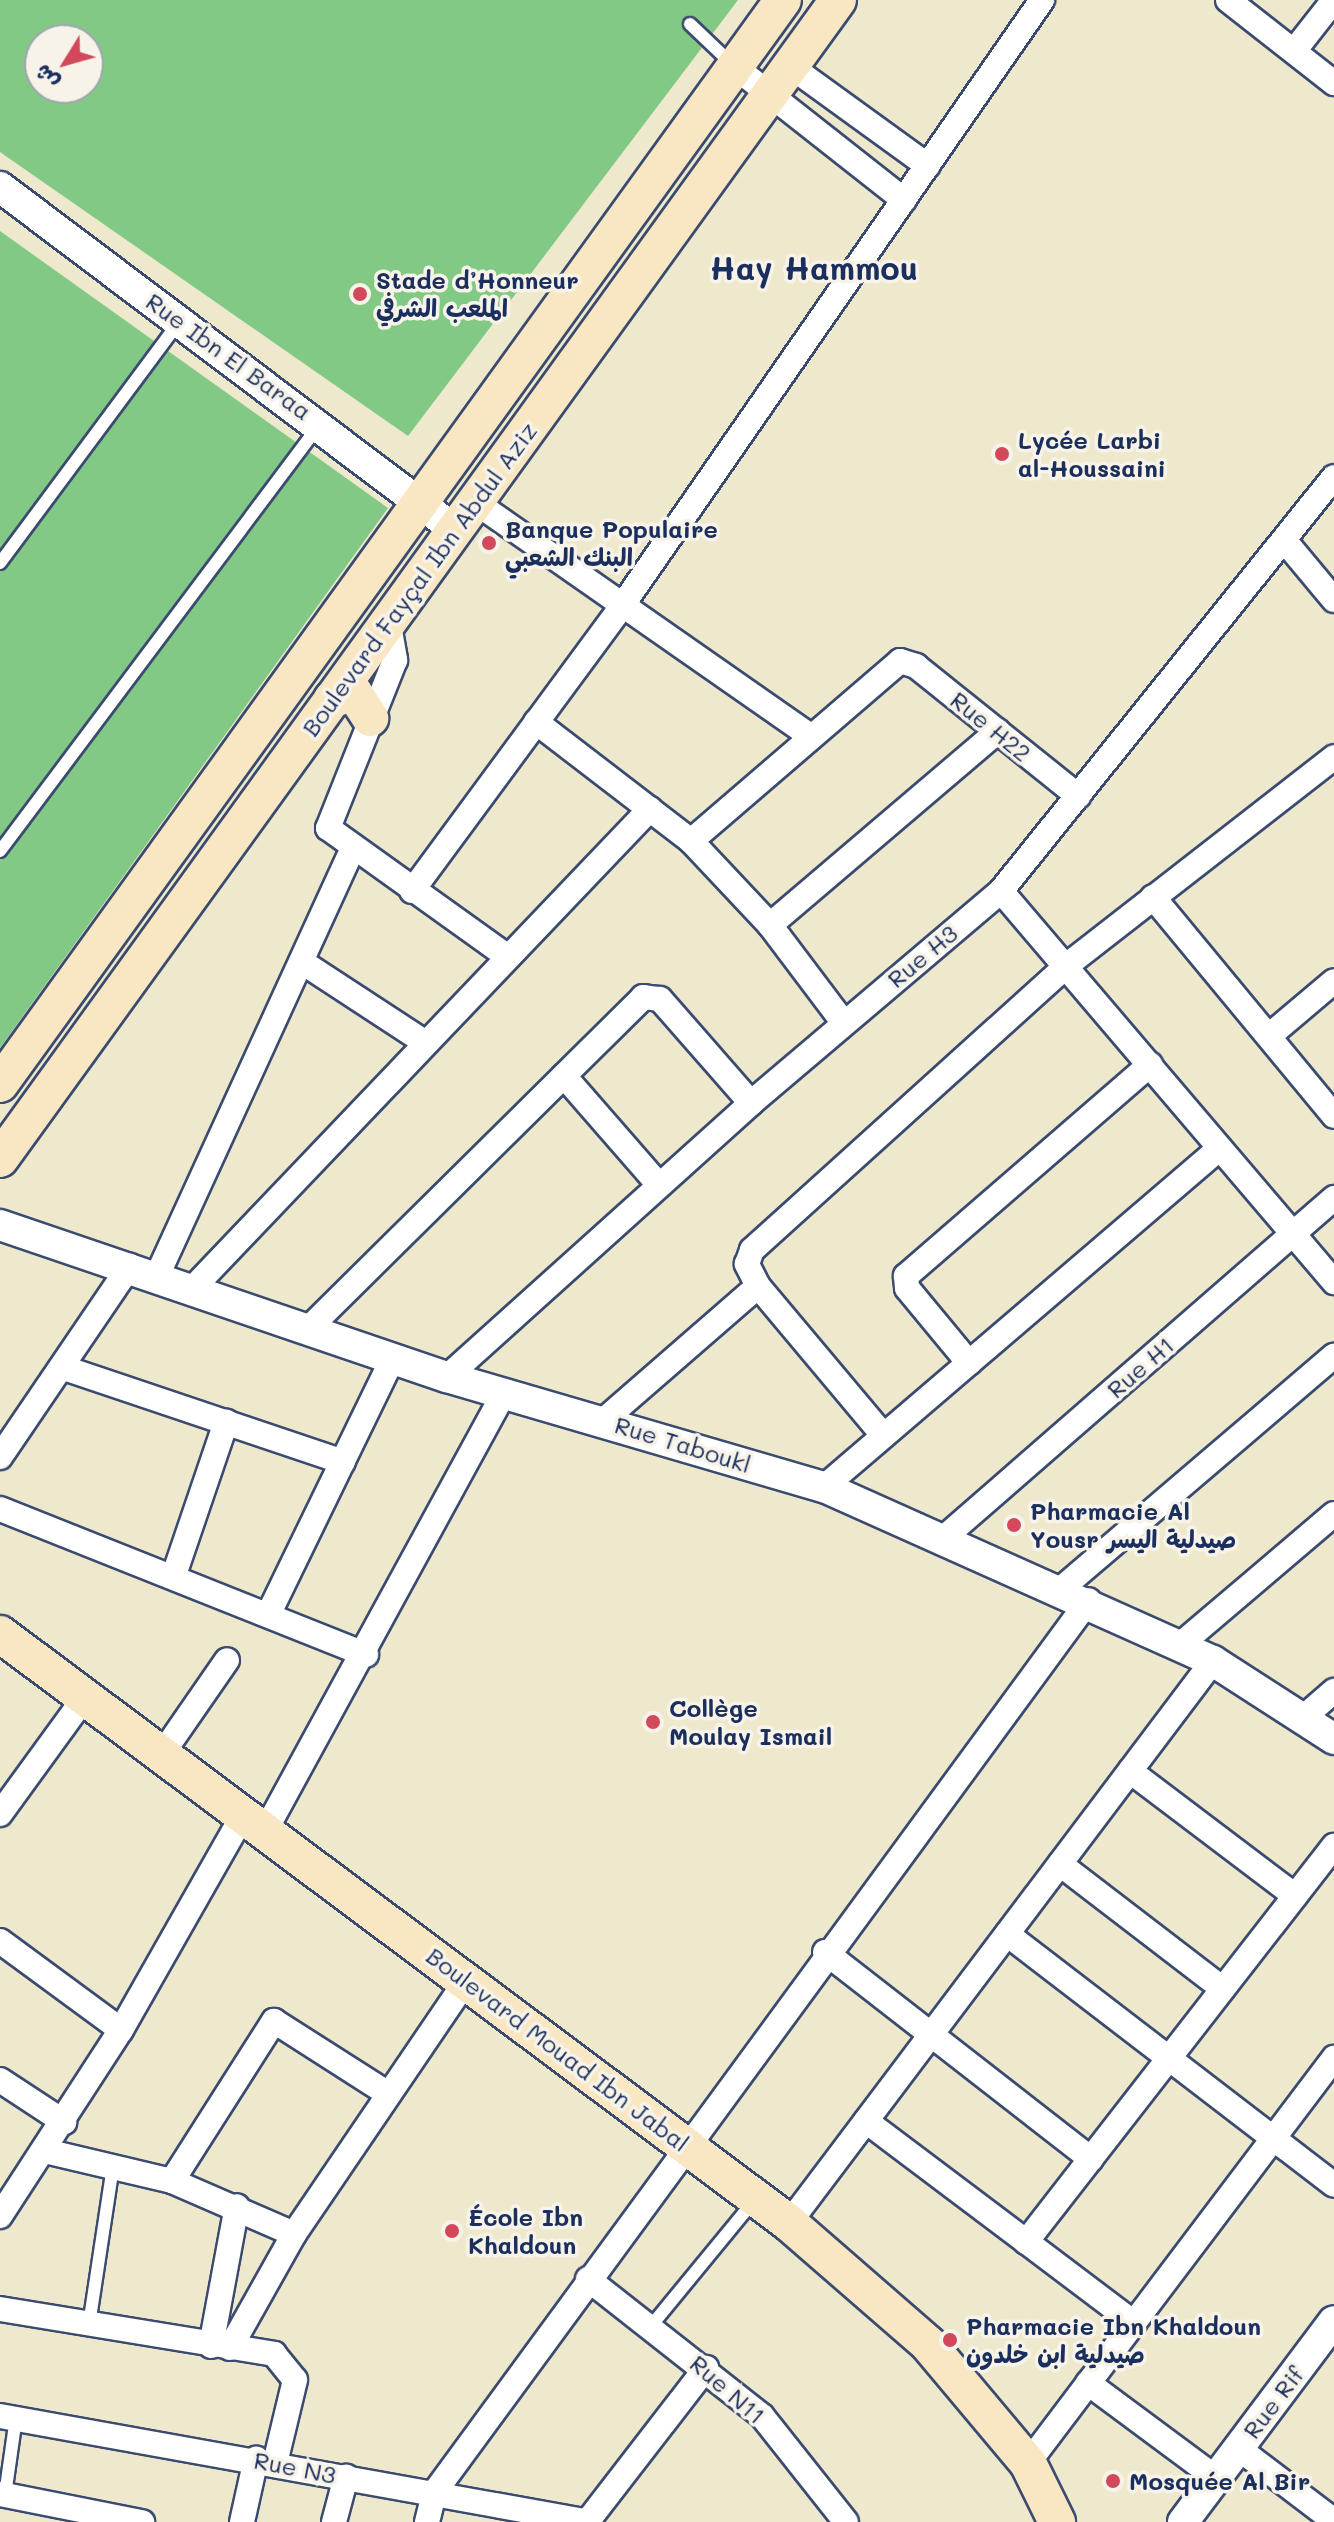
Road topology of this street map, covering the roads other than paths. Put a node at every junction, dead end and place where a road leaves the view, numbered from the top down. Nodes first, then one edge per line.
1 (783, 0) edge
2 (838, 0) edge
3 (1042, 0) edge
4 (1228, 0) edge
5 (1334, 0) edge
6 (690, 24) dead end
7 (1294, 51) junction
8 (790, 66) junction
9 (735, 67) junction
10 (1334, 83) edge
11 (767, 98) junction
12 (928, 166) junction
13 (0, 187) edge
14 (904, 200) junction
15 (180, 321) junction
16 (321, 423) junction
17 (1334, 477) edge
18 (422, 500) junction
19 (464, 516) junction
20 (1284, 540) junction
21 (0, 563) edge
22 (1330, 588) edge
23 (624, 603) junction
24 (389, 625) junction
25 (332, 699) junction
26 (370, 718) junction
27 (536, 722) junction
28 (998, 731) junction
29 (809, 735) junction
30 (1334, 737) edge
31 (1334, 749) edge
32 (1334, 757) edge
33 (1078, 796) junction
34 (650, 809) junction
35 (691, 841) junction
36 (0, 851) edge
37 (352, 851) junction
38 (412, 891) junction
39 (1001, 891) junction
40 (1153, 897) junction
41 (770, 925) junction
42 (508, 957) junction
43 (302, 962) junction
44 (1066, 966) junction
45 (1334, 981) edge
46 (843, 1022) junction
47 (1269, 1036) junction
48 (426, 1043) junction
49 (1150, 1065) junction
50 (564, 1076) junction
51 (0, 1084) edge
52 (751, 1103) junction
53 (1334, 1116) edge
54 (1220, 1148) junction
55 (0, 1159) edge
56 (659, 1185) junction
57 (1334, 1198) edge
58 (0, 1225) edge
59 (1293, 1234) junction
60 (144, 1271) junction
61 (1334, 1282) edge
62 (758, 1286) junction
63 (193, 1288) junction
64 (308, 1329) junction
65 (1334, 1356) edge
66 (393, 1358) junction
67 (969, 1363) junction
68 (67, 1369) junction
69 (447, 1377) junction
70 (504, 1393) junction
71 (604, 1420) junction
72 (226, 1422) junction
73 (883, 1435) junction
74 (0, 1457) edge
75 (343, 1462) junction
76 (824, 1487) junction
77 (0, 1509) edge
78 (1334, 1514) edge
79 (946, 1536) junction
80 (174, 1575) junction
81 (1076, 1594) junction
82 (270, 1611) junction
83 (0, 1634) edge
84 (1180, 1645) junction
85 (366, 1655) junction
86 (227, 1660) dead end
87 (1213, 1661) junction
88 (1334, 1691) edge
89 (85, 1697) junction
90 (1304, 1717) junction
91 (1334, 1739) edge
92 (162, 1754) junction
93 (1130, 1771) junction
94 (0, 1814) edge
95 (253, 1825) junction
96 (1334, 1846) edge
97 (1060, 1864) junction
98 (1295, 1896) junction
99 (1007, 1934) junction
100 (0, 1941) edge
101 (825, 1952) junction
102 (466, 1981) junction
103 (1223, 1989) junction
104 (121, 2030) junction
105 (930, 2033) junction
106 (1168, 2058) junction
107 (1334, 2058) edge
108 (0, 2080) edge
109 (388, 2094) junction
110 (866, 2121) junction
111 (64, 2122) junction
112 (1273, 2138) junction
113 (687, 2144) junction
114 (45, 2151) junction
115 (1091, 2159) junction
116 (113, 2166) junction
117 (172, 2181) junction
118 (1334, 2185) edge
119 (756, 2197) junction
120 (237, 2206) junction
121 (0, 2216) edge
122 (789, 2223) junction
123 (294, 2234) junction
124 (1026, 2242) junction
125 (588, 2279) junction
126 (0, 2309) edge
127 (1334, 2321) edge
128 (1134, 2323) junction
129 (651, 2326) junction
130 (88, 2328) junction
131 (221, 2347) junction
132 (706, 2368) junction
133 (1088, 2383) junction
134 (8, 2417) edge
135 (1238, 2448) junction
136 (265, 2461) junction
137 (1028, 2463) junction
138 (346, 2477) junction
139 (1216, 2478) junction
140 (434, 2493) junction
141 (2, 2495) edge
142 (1334, 2521) edge
143 (142, 2522) edge
144 (242, 2522) edge
145 (334, 2522) edge
146 (427, 2522) edge
147 (588, 2522) edge
148 (846, 2522) edge
149 (1057, 2522) edge
150 (1183, 2522) edge

1 - 9 main road, Boulevard Fayçal Ibn Abdul Aziz
2 - 8 main road, Boulevard Fayçal Ibn Abdul Aziz
3 - 12 street
4 - 7 street
5 - 7 street
6 - 9 lane
7 - 10 street
8 - 11 main road, Boulevard Fayçal Ibn Abdul Aziz
8 - 12 street
9 - 11 street
9 - 18 main road, Boulevard Fayçal Ibn Abdul Aziz
11 - 14 street
11 - 19 main road, Boulevard Fayçal Ibn Abdul Aziz
12 - 14 street
13 - 15 street, Rue Ibn El Baraa
14 - 23 street
15 - 16 street, Rue Ibn El Baraa
15 - 21 lane
16 - 18 street, Rue Ibn El Baraa
16 - 36 lane
17 - 20 street, Rue H3
18 - 19 street, Rue Ibn El Baraa
18 - 51 main road, Boulevard Fayçal Ibn Abdul Aziz
19 - 23 street
19 - 24 main road, Boulevard Fayçal Ibn Abdul Aziz
20 - 22 street
20 - 33 street, Rue H3
23 - 27 street
23 - 29 street
24 - 25 main road, Boulevard Fayçal Ibn Abdul Aziz
24 - 26 street
25 - 26 main road
25 - 55 main road, Boulevard Fayçal Ibn Abdul Aziz
26 - 37 street
27 - 34 street
27 - 38 street
28 - 29 street, Rue H22
28 - 33 street, Rue H22
28 - 41 street
29 - 35 street
30 - 31 street
32 - 40 street
33 - 39 street, Rue H3
34 - 35 street
34 - 42 street
35 - 41 street
37 - 38 street
37 - 43 street
38 - 42 street
39 - 44 street
39 - 46 street, Rue H3
40 - 44 street
40 - 47 street
41 - 46 street
42 - 48 street
43 - 48 street
43 - 60 street
44 - 49 street
44 - 62 street
45 - 47 street
46 - 52 street, Rue H3
47 - 53 street
48 - 63 street
49 - 54 street
49 - 67 street
50 - 52 street
50 - 56 street
50 - 64 street
52 - 56 street, Rue H3
54 - 59 street
54 - 67 street
56 - 69 street, Rue H3
57 - 59 street, Rue H1
58 - 60 street, Rue Taboukl
59 - 61 street
59 - 79 street, Rue H1
60 - 63 street, Rue Taboukl
60 - 68 street
62 - 71 street
62 - 73 street
63 - 64 street, Rue Taboukl
64 - 66 street, Rue Taboukl
65 - 81 street
66 - 69 street, Rue Taboukl
66 - 75 street
67 - 73 street
68 - 72 street
68 - 74 street
69 - 70 street, Rue Taboukl
70 - 71 street, Rue Taboukl
70 - 85 street
71 - 76 street, Rue Taboukl
72 - 75 street
72 - 80 street
73 - 76 street
75 - 82 street
76 - 79 street, Rue Taboukl
77 - 80 street
78 - 84 street
79 - 81 street, Rue Taboukl
80 - 82 street
81 - 84 street, Rue Taboukl
81 - 101 street
82 - 85 street
83 - 89 main road, Boulevard Mouad Ibn Jabal
84 - 87 street, Rue Taboukl
85 - 95 street
86 - 92 street
87 - 90 street, Rue Taboukl
87 - 93 street
88 - 90 street
89 - 92 main road, Boulevard Mouad Ibn Jabal
89 - 94 street
90 - 91 street, Rue Taboukl
92 - 95 main road, Boulevard Mouad Ibn Jabal
93 - 97 street
93 - 98 street
95 - 102 main road, Boulevard Mouad Ibn Jabal
95 - 104 street
96 - 98 street
97 - 99 street
97 - 103 street
98 - 103 street
99 - 105 street
99 - 106 street
100 - 104 street
101 - 105 street
101 - 113 street
102 - 109 street
102 - 113 main road, Boulevard Mouad Ibn Jabal
103 - 106 street
104 - 111 street
105 - 110 street
105 - 115 street
106 - 112 street
106 - 115 street
107 - 112 street
108 - 111 street
109 - 117 street
109 - 123 street
110 - 122 street
110 - 124 street
111 - 114 street
112 - 118 street
112 - 128 street
113 - 119 main road, Boulevard Mouad Ibn Jabal
113 - 125 street
114 - 116 street
114 - 121 street
115 - 124 street
116 - 117 street
116 - 130 lane
117 - 120 street
119 - 122 main road, Boulevard Mouad Ibn Jabal
119 - 129 lane
120 - 123 street
120 - 131 street
122 - 137 main road, Boulevard Mouad Ibn Jabal
123 - 131 street
124 - 128 street
125 - 129 street, Rue N11
125 - 140 street
126 - 130 street
127 - 135 street, Rue Rif
128 - 133 street
129 - 132 street, Rue N11
130 - 131 street
131 - 136 street
132 - 147 street
132 - 148 street, Rue N11
133 - 137 street
133 - 139 street
134 - 136 street, Rue N3
134 - 141 lane
135 - 139 street, Rue Rif
135 - 142 street
136 - 138 street, Rue N3
136 - 144 street
137 - 149 main road, Boulevard Mouad Ibn Jabal
138 - 140 street, Rue N3
138 - 145 street
139 - 150 street, Rue Rif
140 - 146 street
140 - 147 street, Rue N3
141 - 143 street

